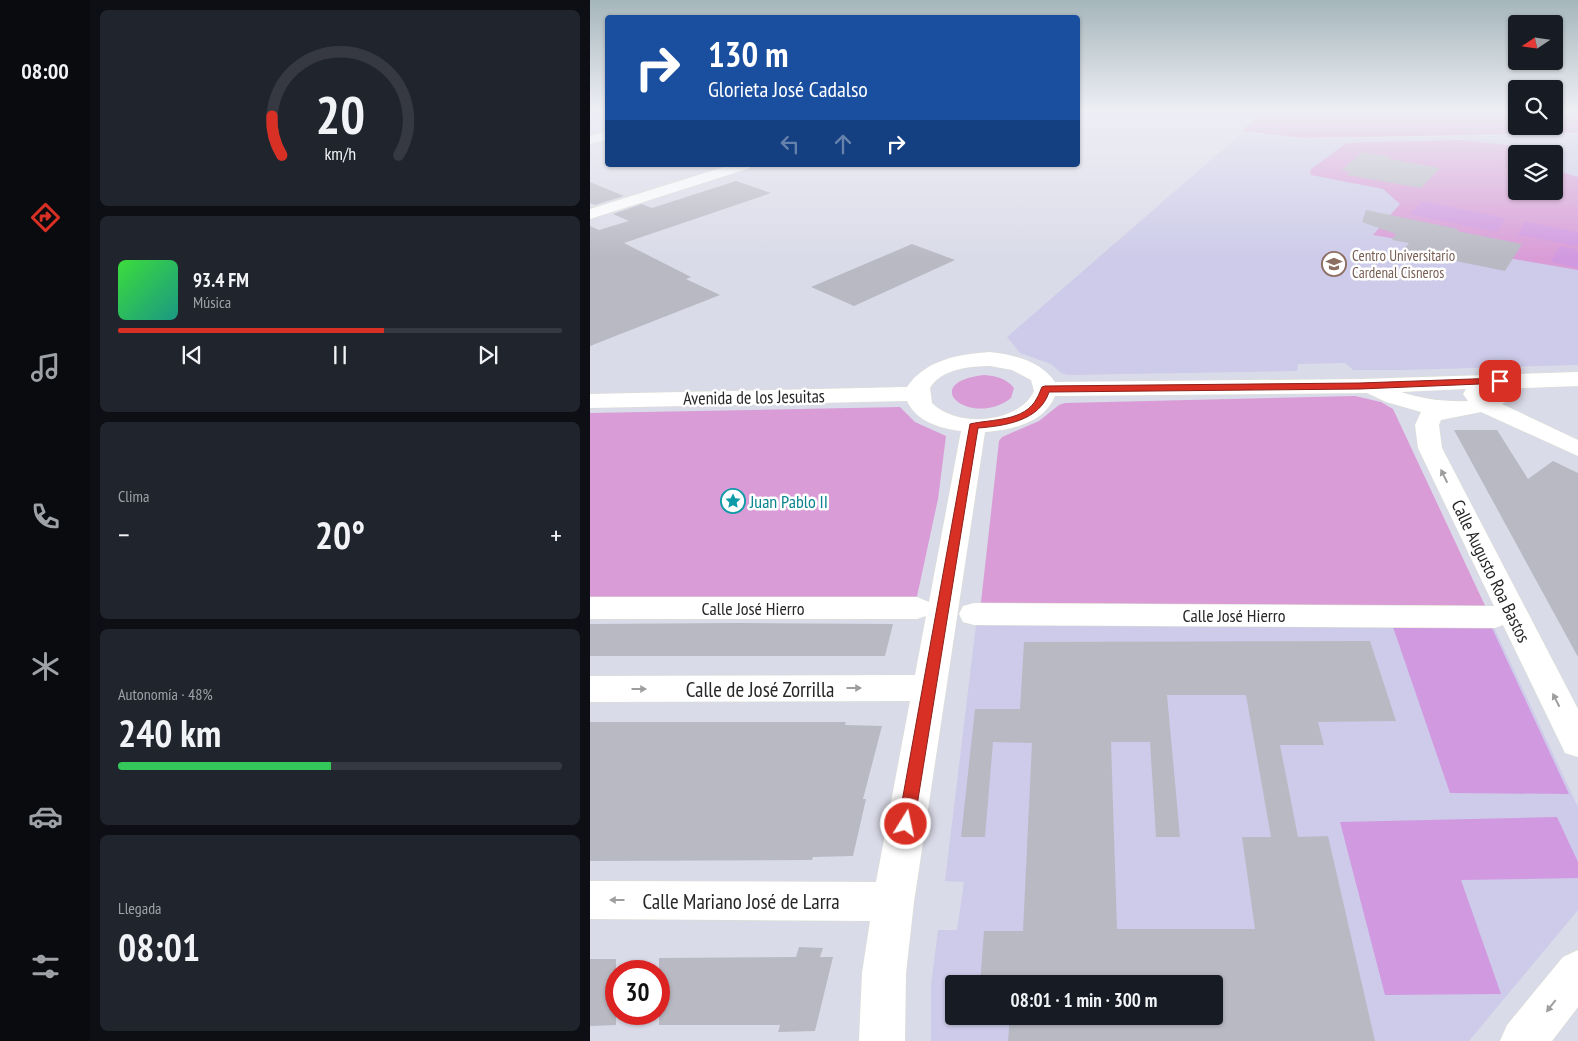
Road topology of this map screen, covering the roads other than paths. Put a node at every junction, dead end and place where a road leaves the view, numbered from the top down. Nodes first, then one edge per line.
1 (739, 167) edge
2 (590, 214) edge
3 (1578, 379) edge
4 (1366, 386) junction
5 (1045, 389) junction
6 (917, 394) junction
7 (1469, 399) junction
8 (590, 401) edge
9 (974, 426) junction
10 (1578, 449) edge
11 (590, 608) edge
12 (917, 608) dead end
13 (974, 614) dead end
14 (1495, 617) dead end
15 (930, 688) junction
16 (590, 689) edge
17 (1578, 743) edge
18 (590, 900) edge
19 (893, 902) junction
20 (1578, 972) edge
21 (882, 1041) edge
22 (1523, 1041) edge

1 - 2 street
3 - 7 street
4 - 5 street
4 - 7 street
4 - 7 street
5 - 6 street
5 - 9 street
6 - 8 street, Avenida de los Jesuitas
6 - 9 street
7 - 10 street
17 -> 7 street, Calle Augusto Roa Bastos
9 - 15 street
11 - 12 street, Calle José Hierro
13 - 14 street, Calle José Hierro
16 -> 15 street, Calle de José Zorrilla
15 - 19 street
19 -> 18 street, Calle Mariano José de Larra
19 - 21 street
20 -> 22 street

